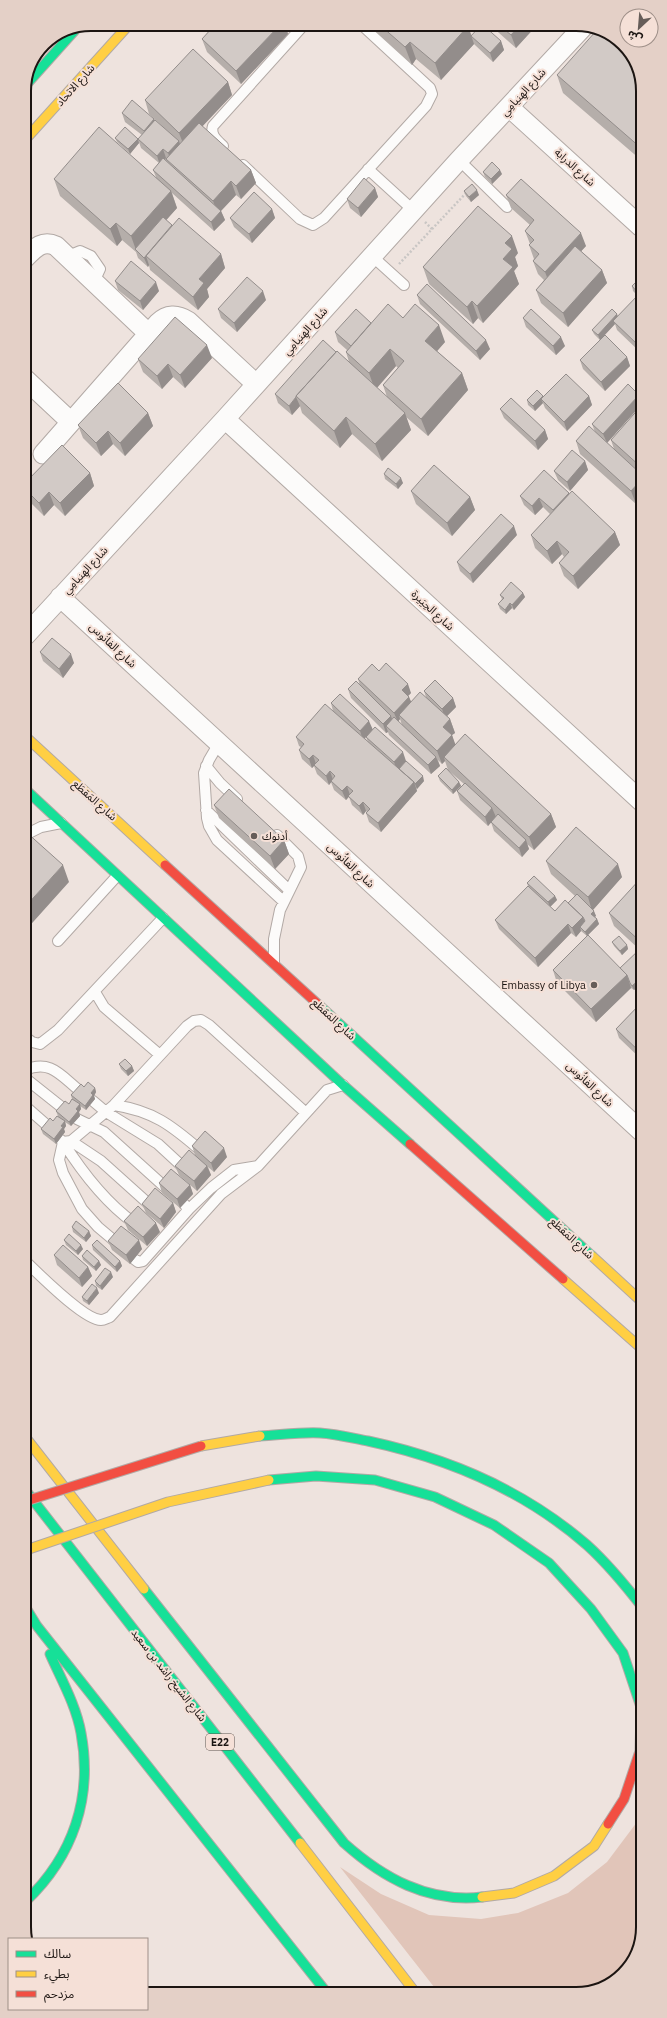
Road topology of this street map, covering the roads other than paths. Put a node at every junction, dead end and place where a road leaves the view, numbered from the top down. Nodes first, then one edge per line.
1 (123, 31) edge
2 (298, 31) edge
3 (369, 31) edge
4 (579, 31) edge
5 (70, 35) edge
6 (33, 77) edge
7 (510, 107) junction
8 (31, 132) edge
9 (459, 160) junction
10 (368, 169) junction
11 (507, 207) edge
12 (414, 211) junction
13 (636, 223) edge
14 (31, 252) edge
15 (372, 256) junction
16 (404, 285) dead end
17 (149, 334) junction
18 (256, 384) junction
19 (31, 385) edge
20 (225, 419) junction
21 (71, 422) junction
22 (43, 454) dead end
23 (60, 597) junction
24 (31, 629) edge
25 (31, 741) edge
26 (219, 743) junction
27 (206, 766) junction
28 (31, 795) edge
29 (636, 796) edge
30 (243, 805) edge
31 (206, 810) junction
32 (61, 824) junction
33 (272, 831) edge
34 (31, 832) edge
35 (117, 876) junction
36 (289, 890) junction
37 (283, 901) junction
38 (163, 918) junction
39 (58, 941) dead end
40 (274, 964) junction
41 (95, 992) junction
42 (31, 1041) edge
43 (160, 1055) junction
44 (31, 1067) edge
45 (31, 1083) edge
46 (344, 1085) junction
47 (80, 1091) edge
48 (93, 1101) edge
49 (110, 1108) junction
50 (64, 1109) edge
51 (31, 1111) edge
52 (306, 1113) junction
53 (77, 1119) edge
54 (90, 1126) junction
55 (636, 1126) edge
56 (49, 1127) edge
57 (65, 1140) junction
58 (200, 1150) edge
59 (258, 1166) junction
60 (218, 1167) dead end
61 (184, 1168) edge
62 (227, 1175) junction
63 (166, 1188) edge
64 (151, 1206) edge
65 (134, 1223) edge
66 (117, 1243) edge
67 (134, 1259) dead end
68 (31, 1266) edge
69 (636, 1296) edge
70 (636, 1344) edge
71 (31, 1444) edge
72 (31, 1497) edge
73 (31, 1499) edge
74 (95, 1527) edge
75 (95, 1527) edge
76 (95, 1527) edge
77 (95, 1527) edge
78 (31, 1548) edge
79 (636, 1598) edge
80 (31, 1616) edge
81 (37, 1626) junction
82 (636, 1692) edge
83 (636, 1763) edge
84 (31, 1896) edge
85 (322, 1987) edge
86 (411, 1987) edge

1 - 8 main road, شارع الاتحاد
2 - 10 lane
3 - 10 lane
4 - 7 street, شارع الهِنيامِي
5 - 6 main road
7 - 9 street, شارع الهِنيامِي
7 - 13 street, شارع الدرابة
9 - 11 lane
9 - 12 street, شارع الهِنيامِي
10 - 12 lane
12 - 15 street, شارع الهِنيامِي
14 - 17 street
15 - 16 lane
15 - 18 street, شارع الهِنيامِي
17 - 18 street
17 - 21 street
18 - 20 street, شارع الهِنيامِي
19 - 21 street
20 - 23 street, شارع الهِنيامِي
20 - 29 street, شارع الحِيَيرة
21 - 22 street
23 - 24 street, شارع الهِنيامِي
23 - 26 street, شارع الفانُوس
25 - 40 main road, شارع المَقطَع
26 - 27 lane
26 - 55 street, شارع الفانُوس
27 - 30 lane
27 - 31 lane
28 - 32 main road
31 - 36 lane
31 - 37 lane
32 - 34 lane
32 - 35 main road
33 - 36 lane
35 - 38 main road
35 - 39 lane
36 - 37 lane
37 - 40 lane
38 - 41 lane
38 - 46 main road
40 - 69 main road, شارع المَقطَع
41 - 42 lane
41 - 43 lane
43 - 49 lane
43 - 52 lane
44 - 47 lane
45 - 50 lane
46 - 52 lane
46 - 70 main road
48 - 49 lane
49 - 54 lane
49 - 58 lane
49 - 61 lane
51 - 56 lane
52 - 59 lane
53 - 54 lane
54 - 57 lane
54 - 63 lane
57 - 64 lane
57 - 65 lane
57 - 66 lane
59 - 62 lane
59 - 68 lane
60 - 62 lane
62 - 67 lane
71 - 74 main road, bridge
72 - 86 main road, شارع الشيخ راشد بن سعيد / E22
73 - 79 main road, bridge
75 - 83 main road, bridge
76 - 82 main road, bridge
77 - 78 main road, bridge
80 - 81 main road
81 - 84 main road
81 - 85 main road

